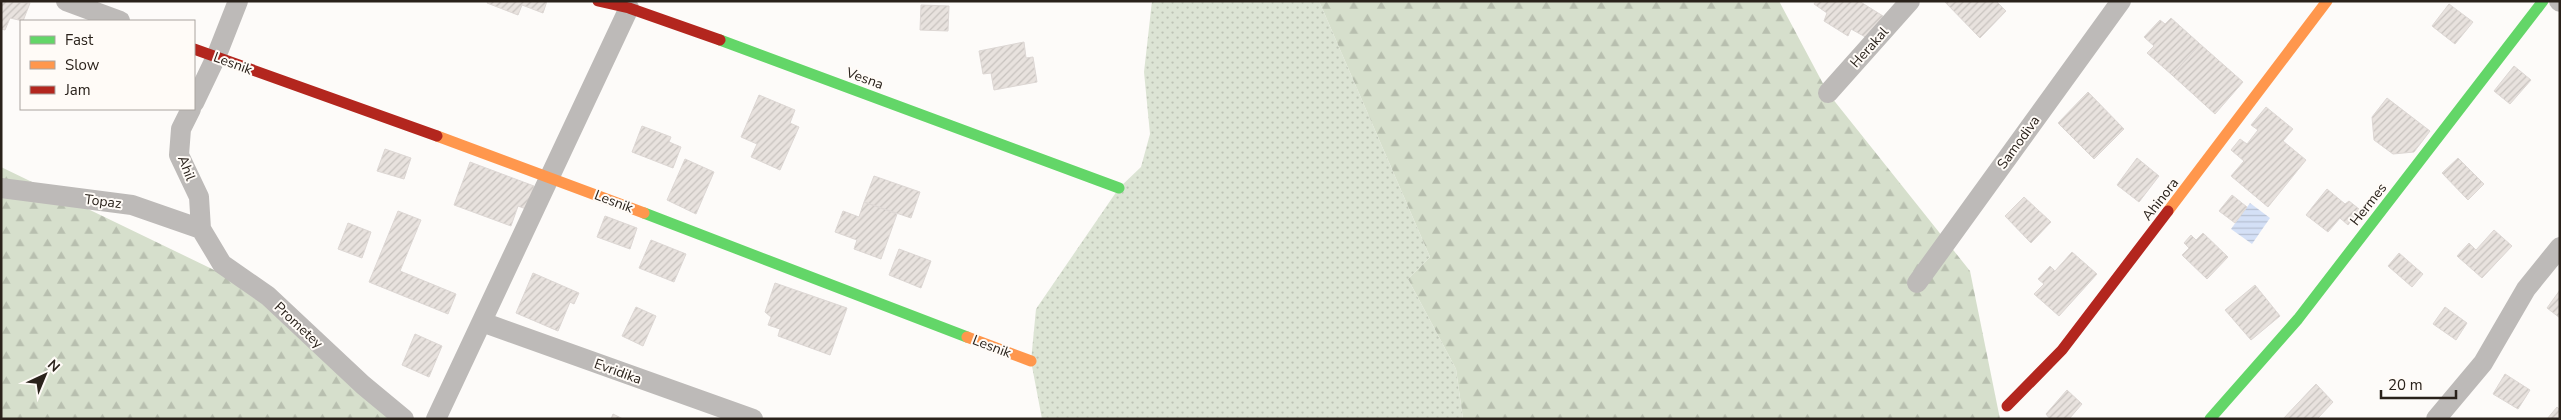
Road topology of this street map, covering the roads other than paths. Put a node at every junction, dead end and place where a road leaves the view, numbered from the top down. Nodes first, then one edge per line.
1 (66, 1) edge
2 (238, 1) edge
3 (598, 1) edge
4 (1910, 1) edge
5 (2121, 1) edge
6 (2327, 1) edge
7 (2543, 1) edge
8 (629, 8) junction
9 (117, 20) edge
10 (195, 49) edge
11 (216, 57) junction
12 (1828, 93) dead end
13 (195, 101) edge
14 (190, 110) edge
15 (550, 176) junction
16 (1, 188) edge
17 (1119, 188) dead end
18 (201, 229) junction
19 (2560, 246) edge
20 (1916, 283) dead end
21 (482, 322) junction
22 (1031, 361) dead end
23 (2008, 406) dead end
24 (404, 419) edge
25 (436, 419) edge
26 (754, 419) edge
27 (2210, 419) edge
28 (2436, 419) edge

1 - 9 street
2 - 11 street
3 - 8 street, Vesna
4 - 12 street, Herakal
5 - 20 street, Samodiva
6 - 23 street, Ahinora
7 - 27 street, Hermes
8 - 15 street
8 - 17 street, Vesna
10 - 11 street, Lesnik
11 - 13 street
11 - 15 street, Lesnik
14 - 18 street, Ahil
15 - 21 street
15 - 22 street, Lesnik
16 - 18 street, Topaz
18 - 24 street, Prometey
19 - 28 street
21 - 25 street
21 - 26 street, Evridika

